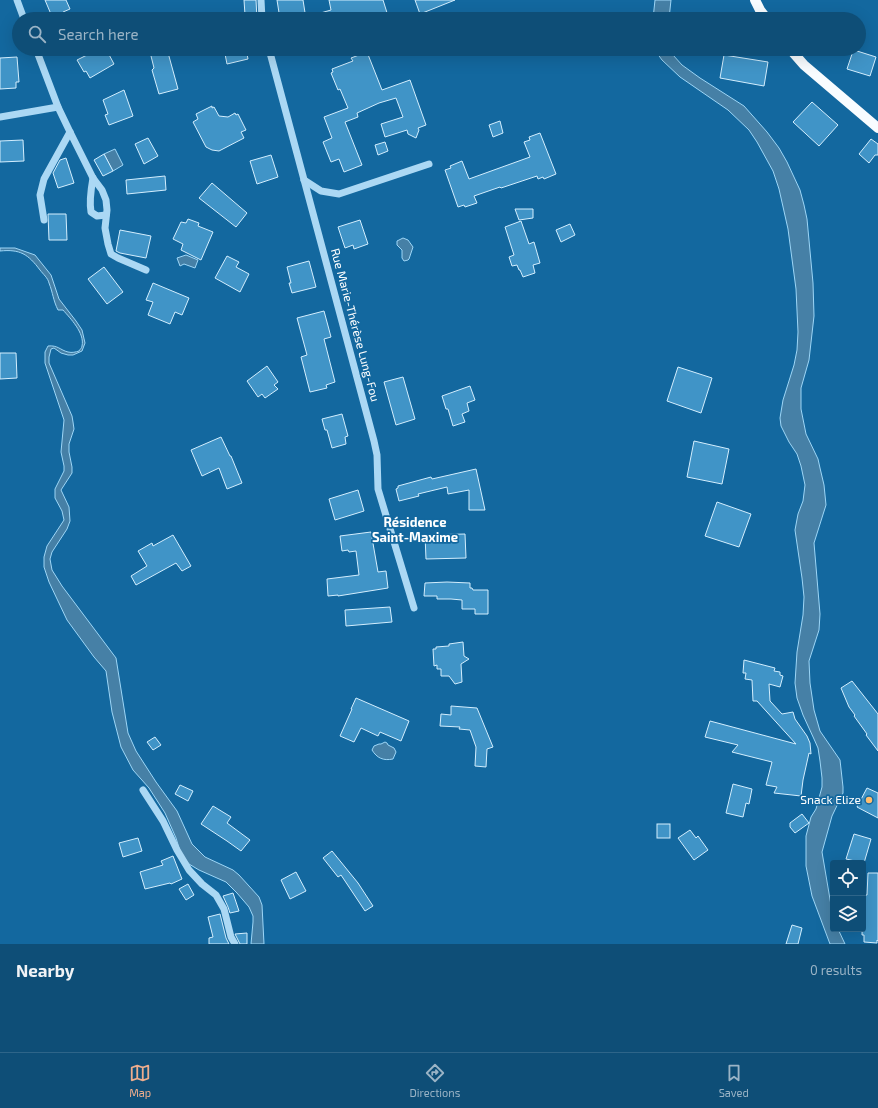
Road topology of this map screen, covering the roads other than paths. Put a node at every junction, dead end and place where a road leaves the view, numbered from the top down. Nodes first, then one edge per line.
1 (17, 0) edge
2 (261, 0) edge
3 (755, 0) edge
4 (21, 12) edge
5 (262, 12) edge
6 (762, 12) edge
7 (39, 56) edge
8 (272, 56) edge
9 (796, 56) edge
10 (58, 107) junction
11 (0, 117) edge
12 (878, 128) edge
13 (70, 132) junction
14 (429, 164) dead end
15 (93, 178) junction
16 (304, 180) junction
17 (106, 216) junction
18 (44, 220) dead end
19 (146, 270) dead end
20 (414, 608) dead end
21 (143, 790) dead end
22 (235, 944) edge

1 - 4 street
2 - 5 street
3 - 6 main road
7 - 10 street
8 - 16 street, Rue Marie-Thérèse Lung-Fou
9 - 12 main road
10 - 11 street
10 - 13 street
13 - 15 street
13 - 18 street
14 - 16 street
15 - 17 street
15 - 17 street
16 - 20 street, Rue Marie-Thérèse Lung-Fou
17 - 19 street
21 - 22 street

